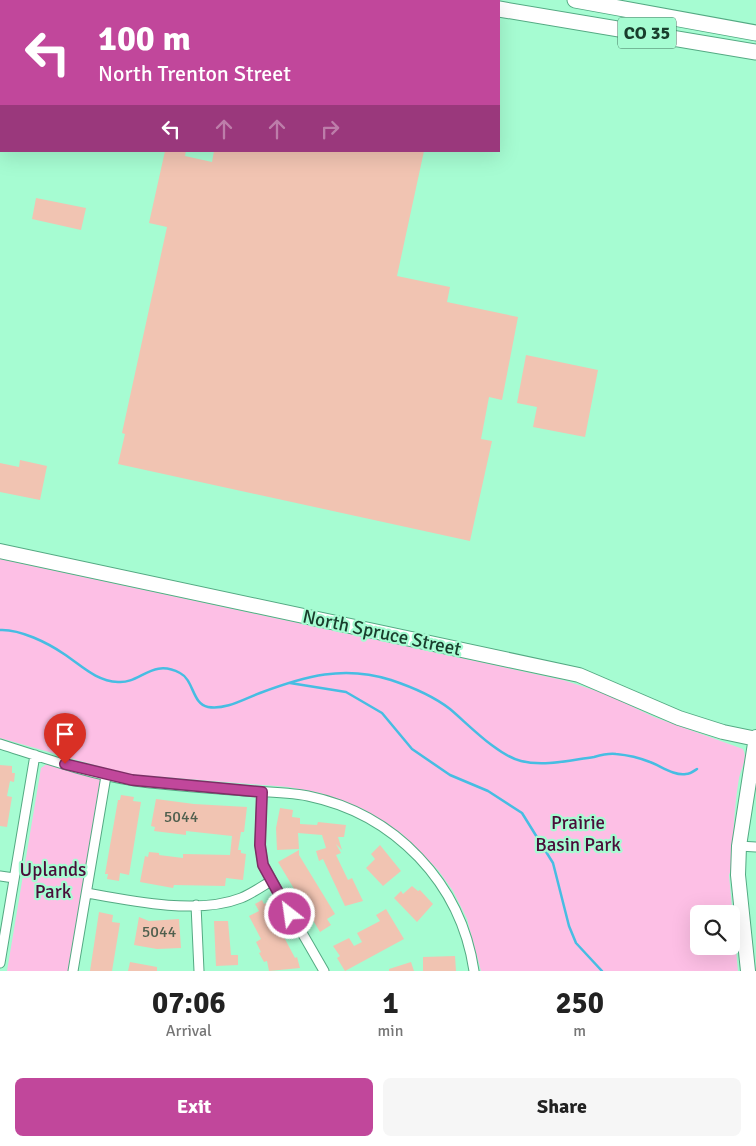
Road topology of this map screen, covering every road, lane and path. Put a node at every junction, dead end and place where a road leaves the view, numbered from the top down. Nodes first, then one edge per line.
1 (575, 0) edge
2 (500, 9) edge
3 (756, 33) edge
4 (756, 52) edge
5 (0, 551) edge
6 (756, 739) edge
7 (0, 744) edge
8 (35, 755) junction
9 (106, 776) junction
10 (262, 792) junction
11 (739, 846) junction
12 (756, 847) edge
13 (0, 876) edge
14 (14, 878) junction
15 (271, 881) junction
16 (87, 893) junction
17 (196, 905) junction
18 (0, 963) edge
19 (74, 971) edge
20 (199, 971) edge
21 (324, 971) edge
22 (474, 971) edge
23 (748, 971) edge

1 - 3 main road, CO 35
2 - 4 main road, CO 35
5 - 6 street, North Spruce Street
6 - 11 street
7 - 8 street
8 - 9 street
8 - 14 street
9 - 10 street
9 - 16 street
10 - 15 street
10 - 22 street
11 - 12 street
11 - 23 street
13 - 14 street
14 - 18 street
15 - 17 street
15 - 21 street
16 - 17 street
16 - 19 street
17 - 20 street

